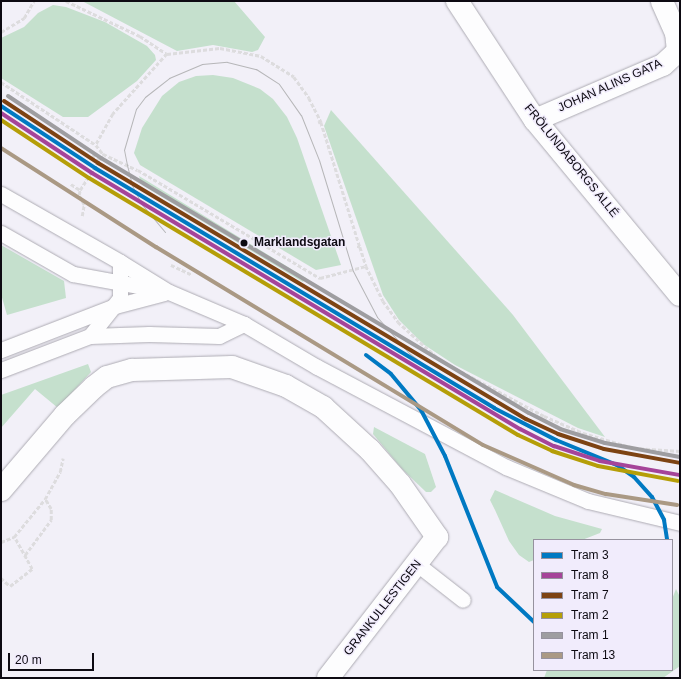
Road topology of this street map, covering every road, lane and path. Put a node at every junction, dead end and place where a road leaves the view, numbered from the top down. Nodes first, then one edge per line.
1 (34, 1) edge
2 (66, 1) edge
3 (457, 1) edge
4 (662, 1) edge
5 (1, 32) edge
6 (679, 42) edge
7 (168, 54) junction
8 (1, 82) edge
9 (535, 120) junction
10 (96, 145) junction
11 (103, 154) junction
12 (92, 155) dead end
13 (99, 160) junction
14 (71, 184) dead end
15 (1, 194) edge
16 (1, 233) edge
17 (120, 262) junction
18 (366, 266) junction
19 (119, 284) junction
20 (169, 292) junction
21 (680, 295) edge
22 (116, 306) junction
23 (244, 324) junction
24 (90, 336) junction
25 (1, 350) edge
26 (1, 370) edge
27 (680, 451) edge
28 (1, 490) edge
29 (45, 499) dead end
30 (680, 523) edge
31 (1, 542) edge
32 (25, 555) junction
33 (417, 564) junction
34 (1, 578) edge
35 (463, 600) dead end
36 (328, 678) edge

1 - 5 path
2 - 7 path
3 - 9 street, FRÖLUNDABORGS ALLÉ
4 - 6 street, JOHAN ALINS GATA
6 - 9 street, JOHAN ALINS GATA
7 - 10 path
7 - 18 path
8 - 10 path
9 - 21 street, FRÖLUNDABORGS ALLÉ
10 - 11 path
11 - 13 path
11 - 18 path
12 - 13 path
13 - 14 path
15 - 17 lane
16 - 19 lane
17 - 19 lane
17 - 20 lane
18 - 27 path
19 - 20 lane
19 - 22 lane
20 - 22 lane
20 - 23 lane
22 - 24 lane
22 - 25 lane
23 - 24 lane
23 - 30 lane
24 - 26 lane
28 - 33 street, GRANKULLESTIGEN
29 - 32 path
31 - 32 path
32 - 34 path
33 - 35 lane
33 - 36 street, GRANKULLESTIGEN

